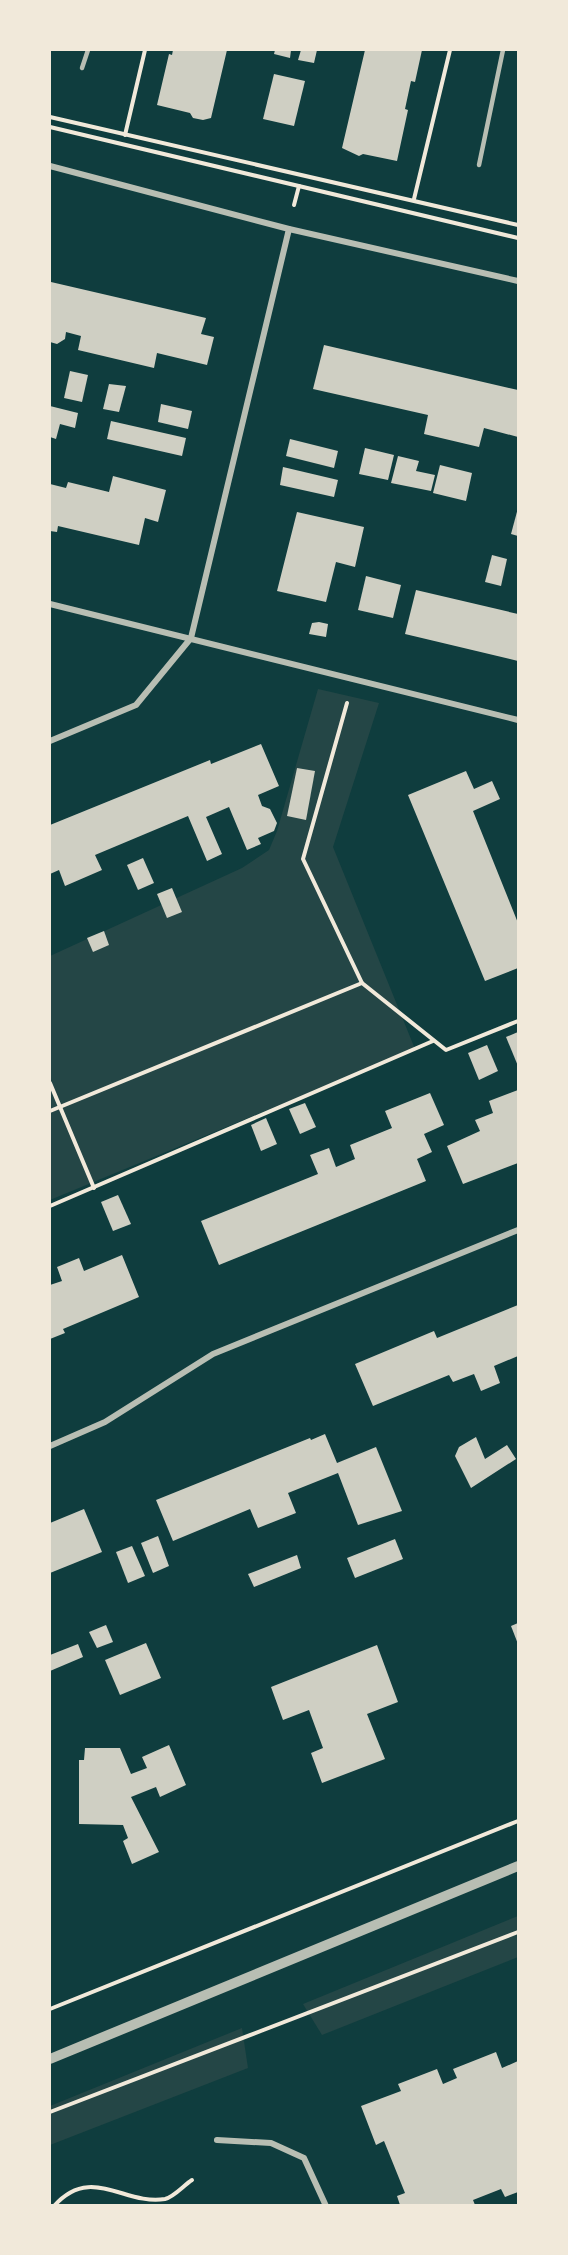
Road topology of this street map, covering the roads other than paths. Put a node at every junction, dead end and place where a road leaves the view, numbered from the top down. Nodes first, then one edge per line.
1 (88, 50) edge
2 (503, 50) edge
3 (82, 68) dead end
4 (479, 165) dead end
5 (50, 166) edge
6 (289, 229) junction
7 (519, 281) edge
8 (50, 604) edge
9 (191, 638) junction
10 (519, 720) edge
11 (50, 741) edge
12 (519, 1230) edge
13 (50, 1446) edge
14 (519, 1866) edge
15 (50, 2059) edge
16 (217, 2140) dead end
17 (326, 2205) edge

1 - 3 lane
2 - 4 lane
5 - 6 street
6 - 7 street
6 - 9 street
8 - 9 street
9 - 10 street
9 - 11 street
12 - 13 street
14 - 15 street
16 - 17 street

